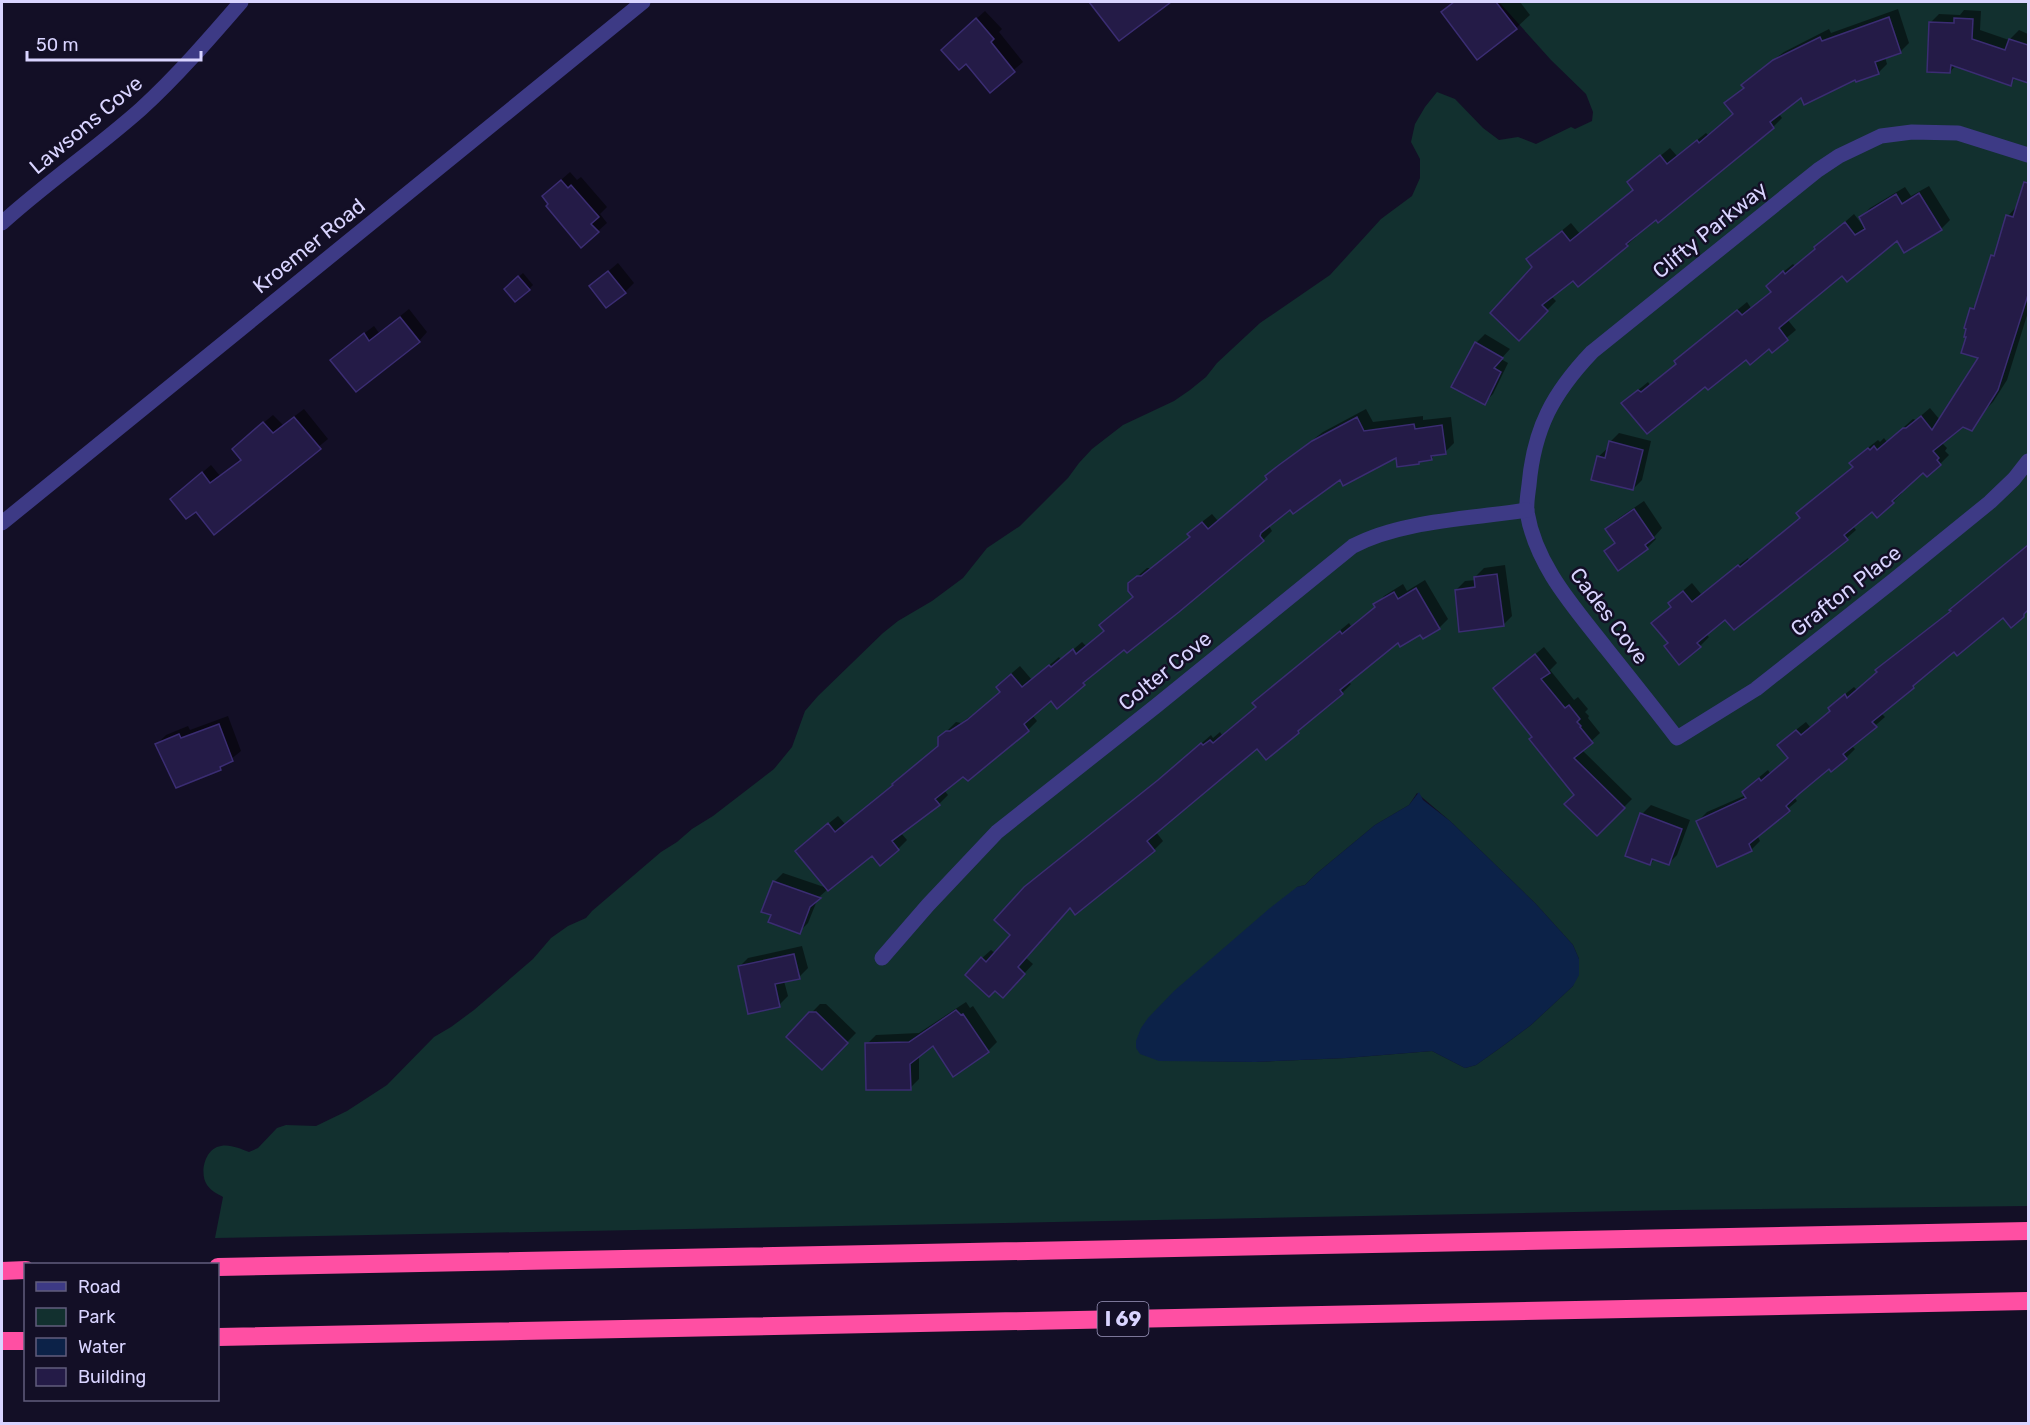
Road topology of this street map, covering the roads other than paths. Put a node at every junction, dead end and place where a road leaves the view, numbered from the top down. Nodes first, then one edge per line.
1 (241, 2) edge
2 (643, 2) edge
3 (2028, 154) edge
4 (2, 223) edge
5 (2028, 461) edge
6 (1527, 510) junction
7 (2, 523) edge
8 (1677, 738) joint
9 (882, 958) dead end
10 (2028, 1232) edge
11 (219, 1267) edge
12 (24, 1270) edge
13 (2, 1271) edge
14 (2028, 1301) edge
15 (219, 1337) edge
16 (2, 1341) edge
17 (24, 1341) edge

1 - 4 street, Lawsons Cove
2 - 7 street, Kroemer Road
3 - 6 street, Clifty Parkway
5 - 8 street, Grafton Place
6 - 8 street, Cades Cove
6 - 9 street, Colter Cove
10 - 11 highway
12 - 13 highway
14 - 15 highway, I 69
16 - 17 highway

